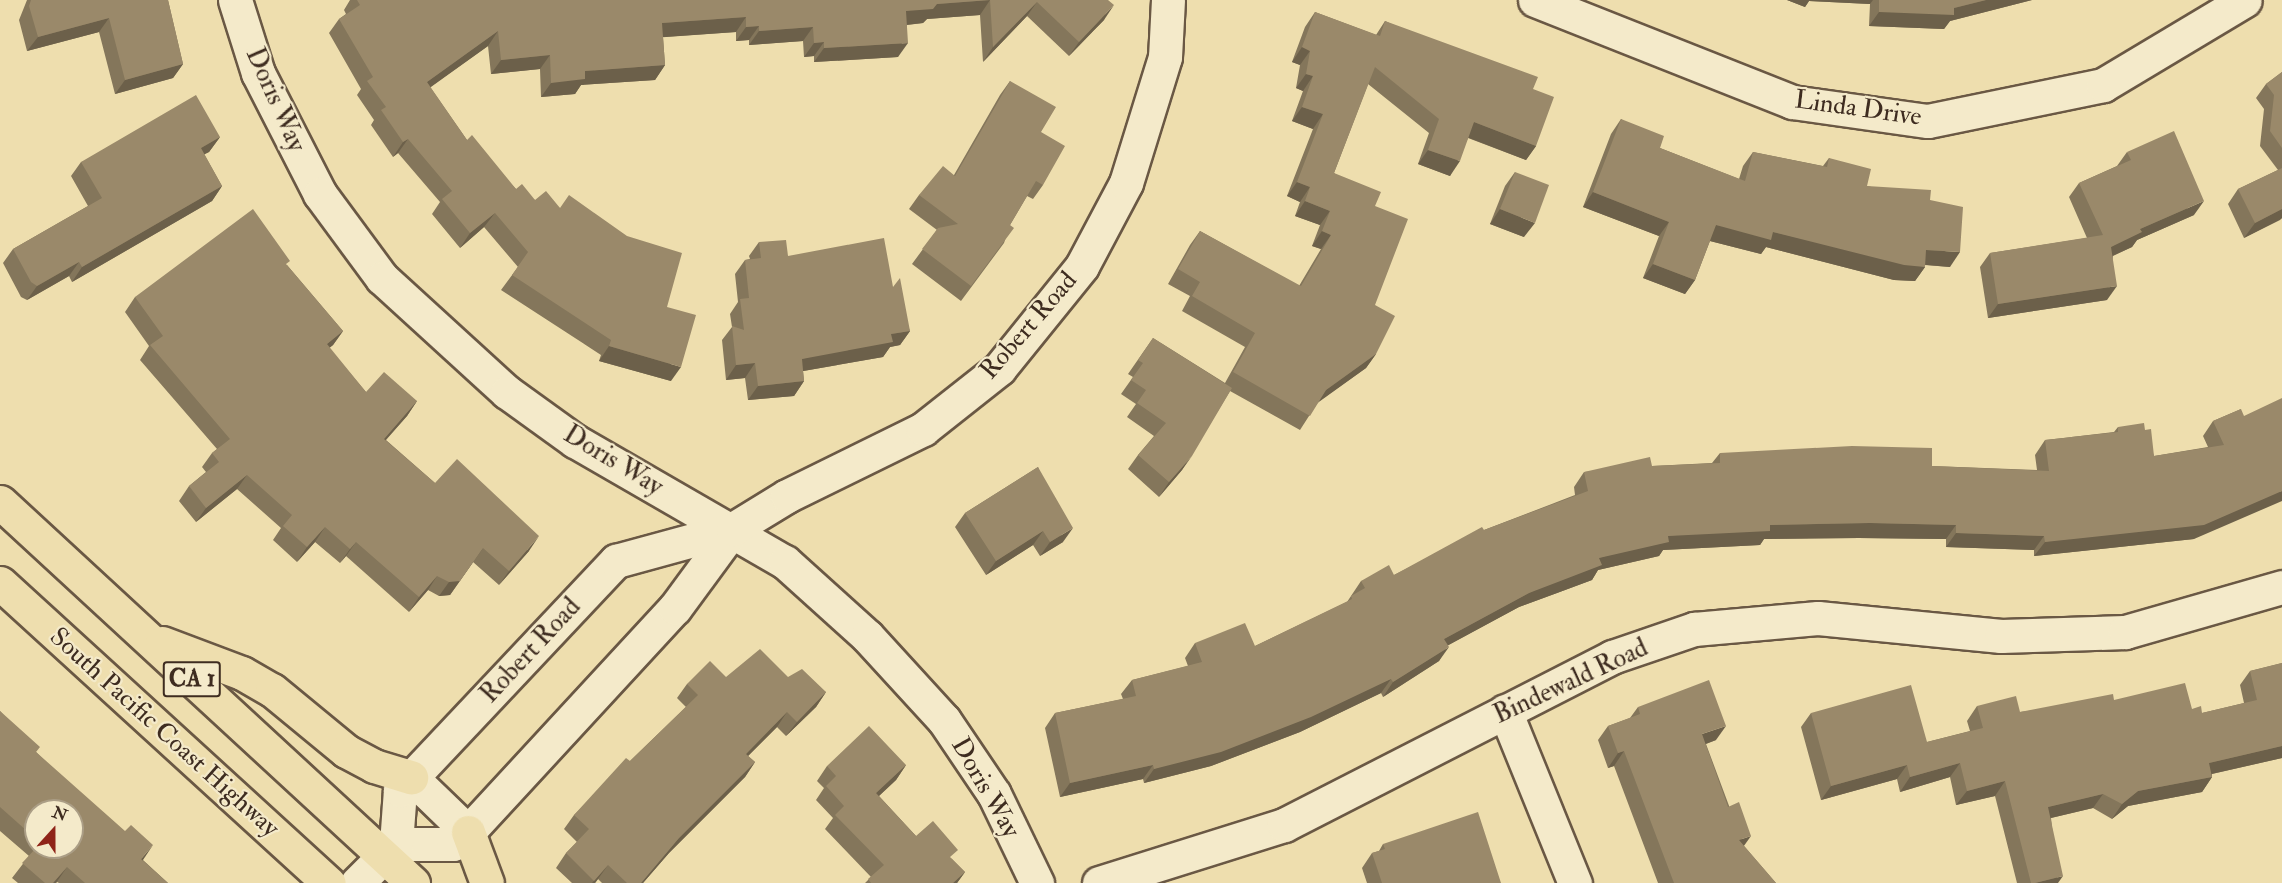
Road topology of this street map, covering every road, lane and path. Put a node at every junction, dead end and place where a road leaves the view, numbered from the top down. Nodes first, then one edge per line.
1 (234, 0) edge
2 (1168, 0) edge
3 (1535, 0) edge
4 (2245, 0) edge
5 (0, 502) edge
6 (733, 529) junction
7 (0, 583) edge
8 (2282, 587) edge
9 (144, 636) junction
10 (1505, 711) junction
11 (411, 777) junction
12 (468, 832) junction
13 (391, 850) junction
14 (328, 883) edge
15 (357, 883) edge
16 (413, 883) edge
17 (487, 883) edge
18 (1037, 883) edge
19 (1099, 883) edge
20 (1575, 883) edge

1 - 6 street, Doris Way
2 - 6 street, Robert Road
3 - 4 street, Linda Drive
5 - 9 highway, CA 1
6 - 11 street, Robert Road
6 - 12 street, Robert Road
6 - 18 street, Doris Way
7 - 14 highway, South Pacific Coast Highway / CA 1
8 - 10 street, Bindewald Road
9 - 11 highway
9 - 13 highway, CA 1
10 - 19 street, Bindewald Road
10 - 20 street
11 - 12 street
11 - 13 street, Robert Road
12 - 13 street, Robert Road
12 - 17 highway
13 - 15 street
13 - 16 highway, CA 1

